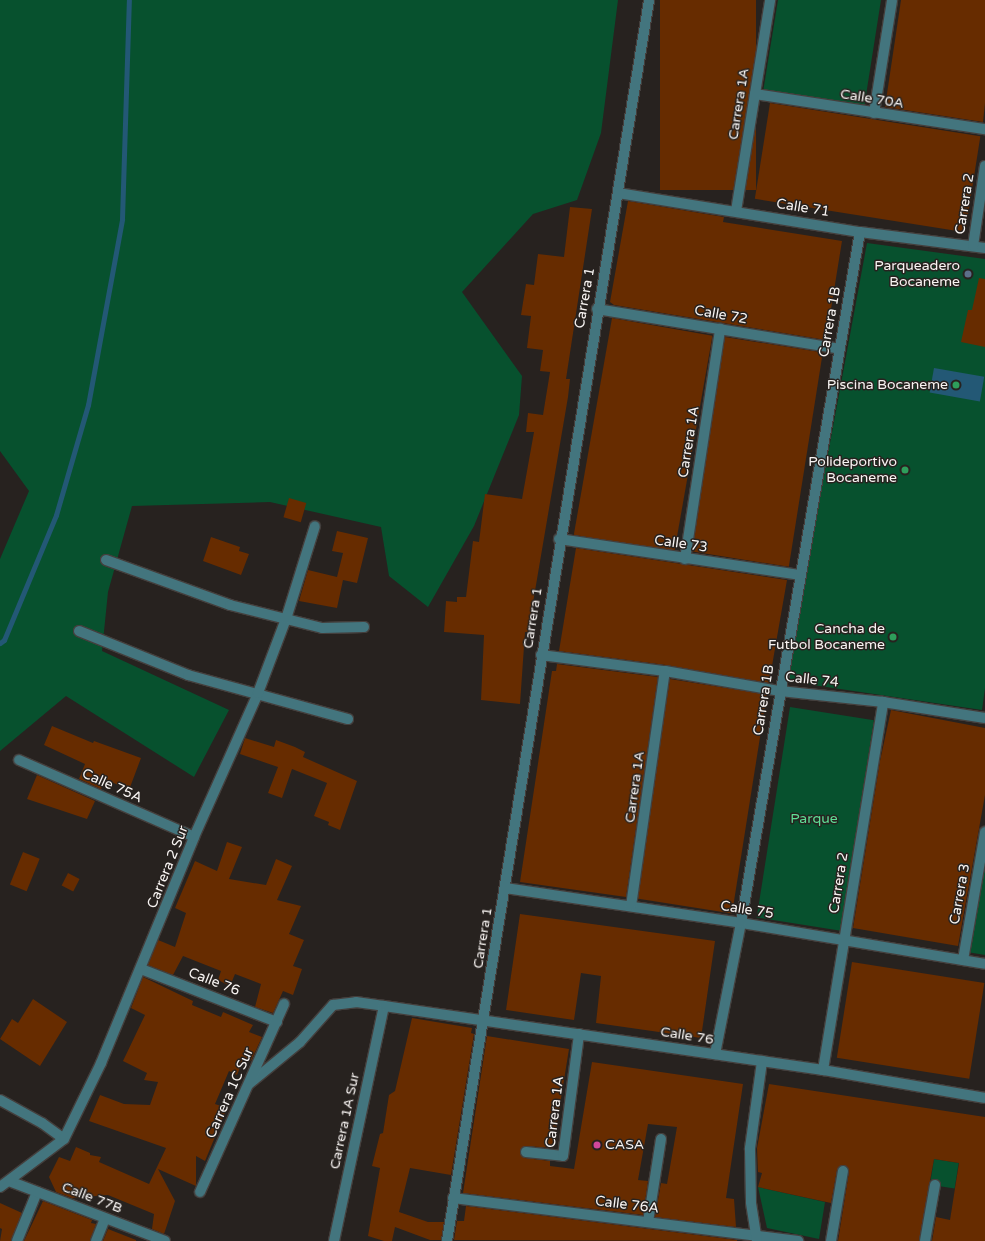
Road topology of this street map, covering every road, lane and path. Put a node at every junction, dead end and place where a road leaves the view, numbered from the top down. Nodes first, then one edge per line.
1 (649, 0) edge
2 (770, 0) edge
3 (892, 0) edge
4 (755, 94) junction
5 (874, 113) junction
6 (985, 129) edge
7 (985, 166) edge
8 (618, 193) junction
9 (736, 212) junction
10 (860, 232) junction
11 (973, 246) junction
12 (985, 248) edge
13 (597, 309) junction
14 (720, 329) junction
15 (840, 349) junction
16 (315, 526) dead end
17 (559, 539) junction
18 (685, 559) junction
19 (106, 560) dead end
20 (799, 575) junction
21 (286, 619) junction
22 (364, 627) dead end
23 (79, 631) dead end
24 (541, 655) junction
25 (665, 671) junction
26 (780, 691) junction
27 (258, 693) junction
28 (884, 702) junction
29 (985, 718) edge
30 (348, 719) dead end
31 (19, 760) dead end
32 (194, 837) junction
33 (984, 839) edge
34 (505, 888) junction
35 (631, 906) junction
36 (741, 923) junction
37 (844, 940) junction
38 (962, 960) junction
39 (985, 964) edge
40 (141, 969) junction
41 (284, 1004) dead end
42 (384, 1006) junction
43 (484, 1019) junction
44 (277, 1022) junction
45 (579, 1034) junction
46 (715, 1054) junction
47 (762, 1061) junction
48 (823, 1070) junction
49 (250, 1084) junction
50 (985, 1098) edge
51 (0, 1100) edge
52 (64, 1139) junction
53 (661, 1139) dead end
54 (526, 1152) dead end
55 (843, 1171) dead end
56 (4, 1184) edge
57 (935, 1185) dead end
58 (37, 1192) junction
59 (200, 1192) dead end
60 (453, 1198) junction
61 (105, 1219) junction
62 (648, 1222) junction
63 (757, 1238) edge
64 (17, 1241) edge
65 (96, 1241) edge
66 (165, 1241) edge
67 (334, 1241) edge
68 (446, 1241) edge
69 (798, 1241) edge
70 (831, 1241) edge
71 (925, 1241) edge

1 - 8 street, Carrera 1
2 - 4 street, Carrera 1A
3 - 5 street
4 - 5 street, Calle 70A
4 - 9 street, Carrera 1A
5 - 6 street, Calle 70A
7 - 11 street, Carrera 2
8 - 9 street, Calle 71
8 - 13 street, Carrera 1
9 - 10 street, Calle 71
10 - 11 street, Calle 71
10 - 15 street, Carrera 1B
11 - 12 street, Calle 71
13 - 14 street, Calle 72
13 - 17 street, Carrera 1
14 - 15 street, Calle 72
14 - 18 street, Carrera 1A
15 - 20 street, Carrera 1B
16 - 21 street, Carrera 2 Sur
17 - 18 street, Calle 73
17 - 24 street, Carrera 1
18 - 20 street, Calle 73
19 - 21 street
20 - 26 street, Carrera 1B
21 - 22 street
21 - 27 street, Carrera 2 Sur
23 - 27 street
24 - 25 street, Calle 74
24 - 34 street, Carrera 1
25 - 26 street, Calle 74
25 - 35 street, Carrera 1A
26 - 28 street, Calle 74
26 - 36 street, Carrera 1B
27 - 30 street
27 - 32 street, Carrera 2 Sur
28 - 29 street, Calle 74
28 - 37 street, Carrera 2
31 - 32 street, Calle 75A
32 - 40 street, Carrera 2 Sur
33 - 38 street, Carrera 3
34 - 35 street, Calle 75
34 - 43 street, Carrera 1
35 - 36 street, Calle 75
36 - 37 street, Calle 75
36 - 46 street, Carrera 1B
37 - 38 street, Calle 75
37 - 48 street, Carrera 2
38 - 39 street, Calle 75
40 - 44 street, Calle 76
40 - 52 street, Carrera 2 Sur
41 - 44 street, Carrera 1C Sur
42 - 43 street, Calle 76
42 - 49 street, Calle 76
42 - 67 street, Carrera 1A Sur
43 - 45 street, Calle 76
43 - 60 street, Carrera 1
44 - 49 street, Carrera 1C Sur
45 - 46 street, Calle 76
45 - 54 street, Carrera 1A
46 - 47 street, Calle 76
47 - 48 street, Calle 76
47 - 63 street
48 - 50 street, Calle 76
49 - 59 street, Carrera 1C Sur
51 - 52 street
52 - 56 street, Carrera 2 Sur
53 - 62 street
55 - 70 street
56 - 58 street, Calle 77B
57 - 71 street
58 - 61 street, Calle 77B
58 - 64 street
60 - 62 street, Calle 76A
60 - 68 street, Carrera 1
61 - 65 street
61 - 66 street, Calle 77B
62 - 63 street, Calle 76A
63 - 69 street, Calle 76A

